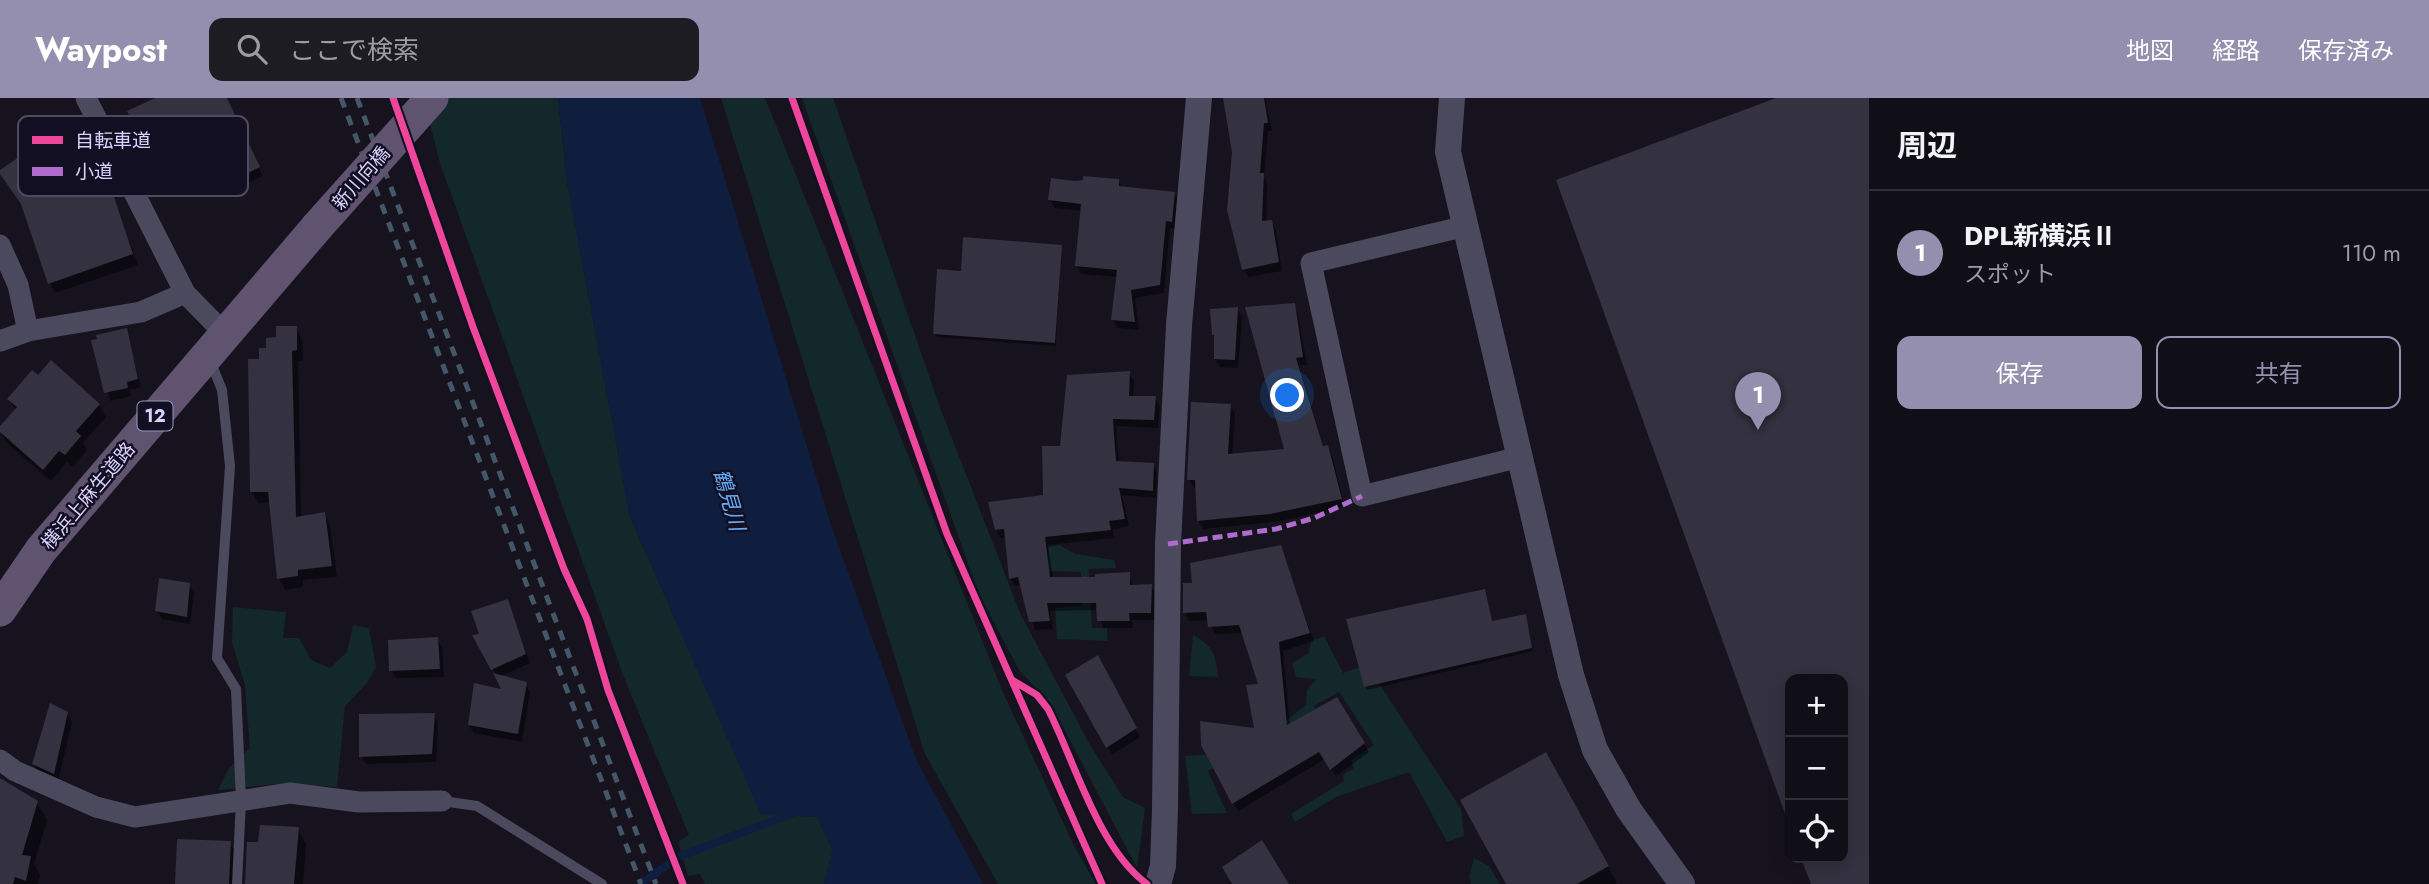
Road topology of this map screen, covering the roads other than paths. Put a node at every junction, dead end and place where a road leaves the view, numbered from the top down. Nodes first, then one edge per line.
1 (86, 98) edge
2 (432, 98) edge
3 (1199, 98) edge
4 (1452, 98) edge
5 (95, 116) edge
6 (136, 196) edge
7 (1466, 226) junction
8 (317, 228) joint
9 (0, 244) edge
10 (185, 293) junction
11 (28, 331) junction
12 (0, 341) edge
13 (216, 344) junction
14 (1520, 457) junction
15 (0, 610) edge
16 (0, 760) edge
17 (241, 800) junction
18 (442, 801) joint
19 (237, 884) edge
20 (602, 884) edge
21 (1158, 884) edge
22 (1682, 884) edge

1 - 5 street
2 - 8 main road, 新川向橋 / 12, bridge
3 - 21 street
4 - 7 street
6 - 10 street
7 - 14 street
7 - 14 street
8 - 13 main road, 横浜上麻生道路 / 12
9 - 11 street
10 - 11 street
10 - 13 street
11 - 12 street
13 - 15 main road, 横浜上麻生道路 / 12
13 - 17 lane
14 - 22 street
16 - 17 street
17 - 18 street
17 - 19 lane
18 - 20 lane

